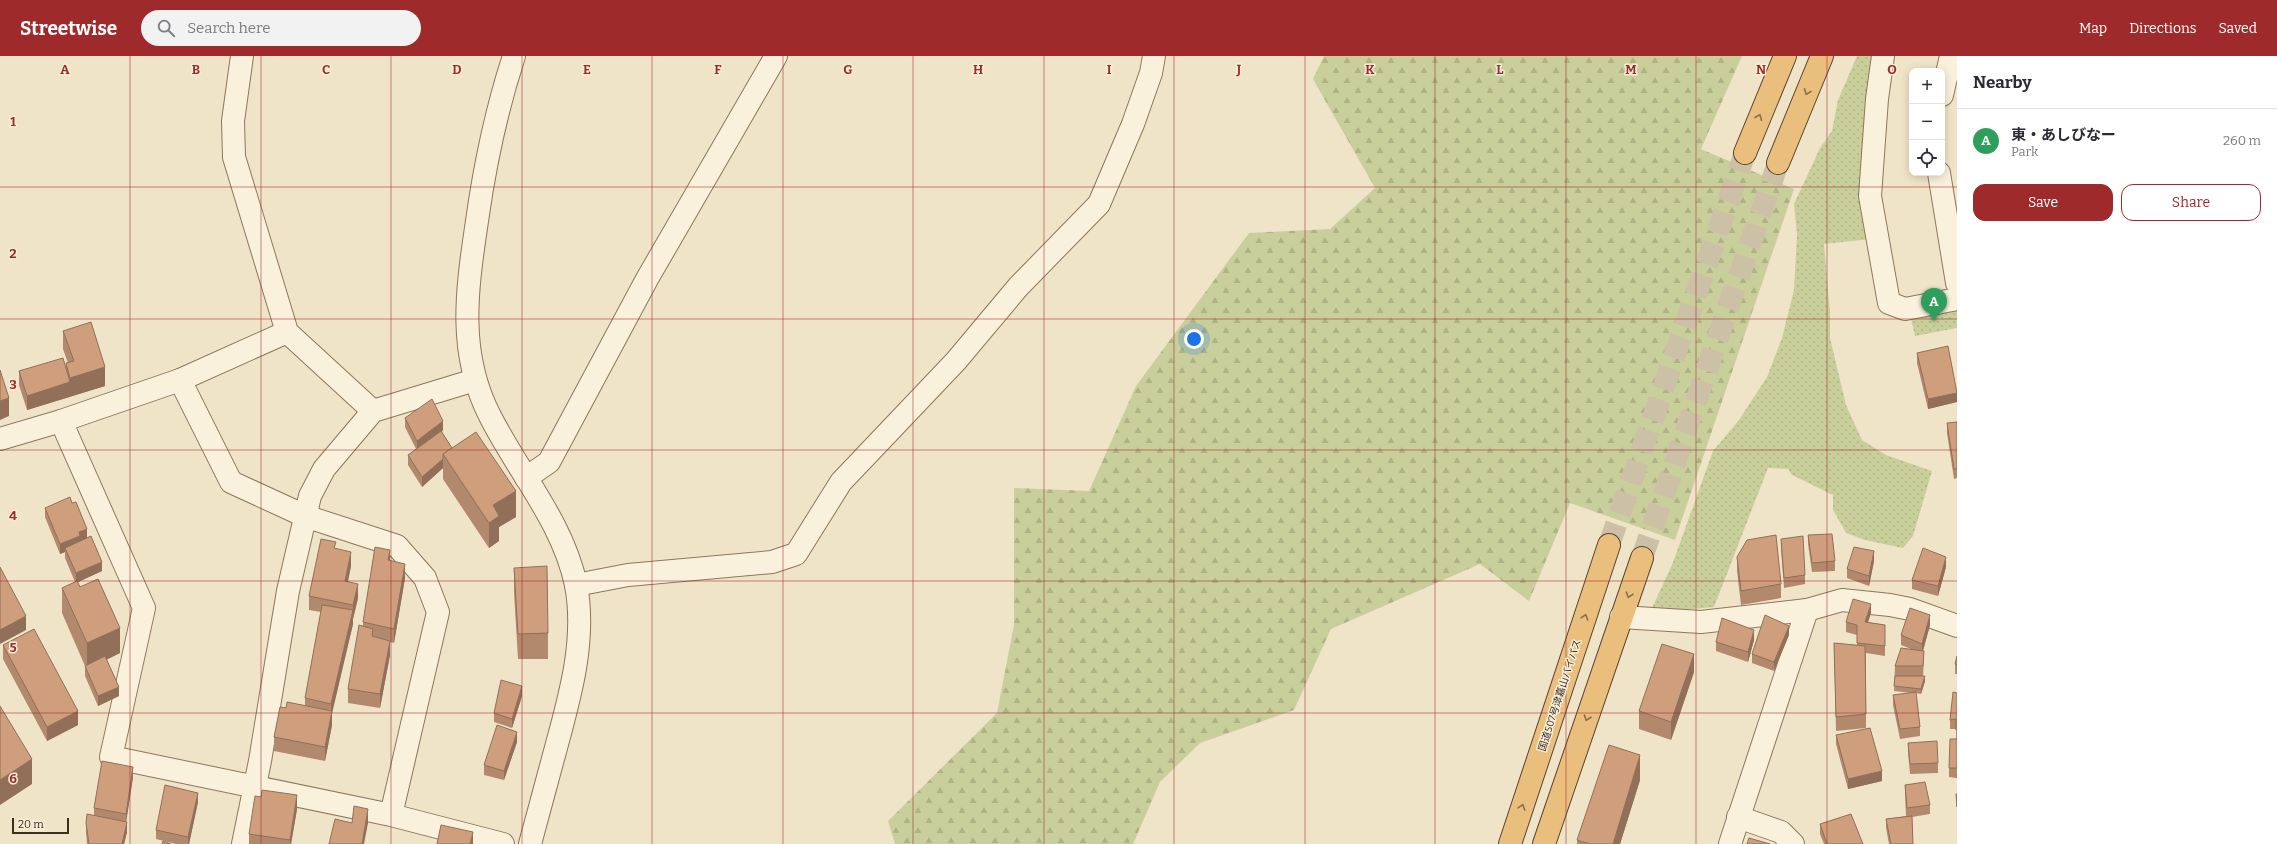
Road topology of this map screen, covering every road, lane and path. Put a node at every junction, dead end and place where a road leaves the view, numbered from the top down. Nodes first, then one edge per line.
1 (242, 56) edge
2 (514, 56) edge
3 (776, 56) edge
4 (1154, 56) edge
5 (1785, 56) edge
6 (1822, 56) edge
7 (1883, 56) edge
8 (1951, 56) edge
9 (1945, 82) edge
10 (1745, 153) tunnel mouth
11 (1778, 163) tunnel mouth
12 (1939, 176) edge
13 (1957, 283) edge
14 (1957, 299) edge
15 (287, 332) junction
16 (180, 380) junction
17 (475, 380) junction
18 (373, 410) junction
19 (61, 421) junction
20 (0, 439) edge
21 (526, 478) junction
22 (305, 516) junction
23 (1609, 545) tunnel mouth
24 (1642, 558) tunnel mouth
25 (576, 585) junction
26 (1807, 610) junction
27 (1621, 617) junction
28 (1957, 626) edge
29 (255, 787) junction
30 (391, 815) junction
31 (1738, 817) junction
32 (243, 844) edge
33 (503, 844) edge
34 (530, 844) edge
35 (1510, 844) edge
36 (1544, 844) edge
37 (1730, 844) edge
38 (1793, 844) edge

1 - 15 street
2 - 17 street
3 - 21 street
4 - 25 street
10 -> 5 highway
6 -> 11 highway
7 - 14 street
8 - 9 street
12 - 13 street
15 - 16 street
15 - 18 street
16 - 19 street
16 - 22 street
17 - 18 street
17 - 21 street
18 - 22 street
19 - 20 street
19 - 29 street
21 - 25 street
22 - 29 street
22 - 30 street
35 -> 23 highway, 国道507号津嘉山バイパス
24 -> 27 highway
25 - 34 street
26 - 27 street
26 - 28 street
26 - 31 street
27 -> 36 highway
29 - 30 street
29 - 32 street
30 - 33 street
31 - 37 street
31 - 38 street

